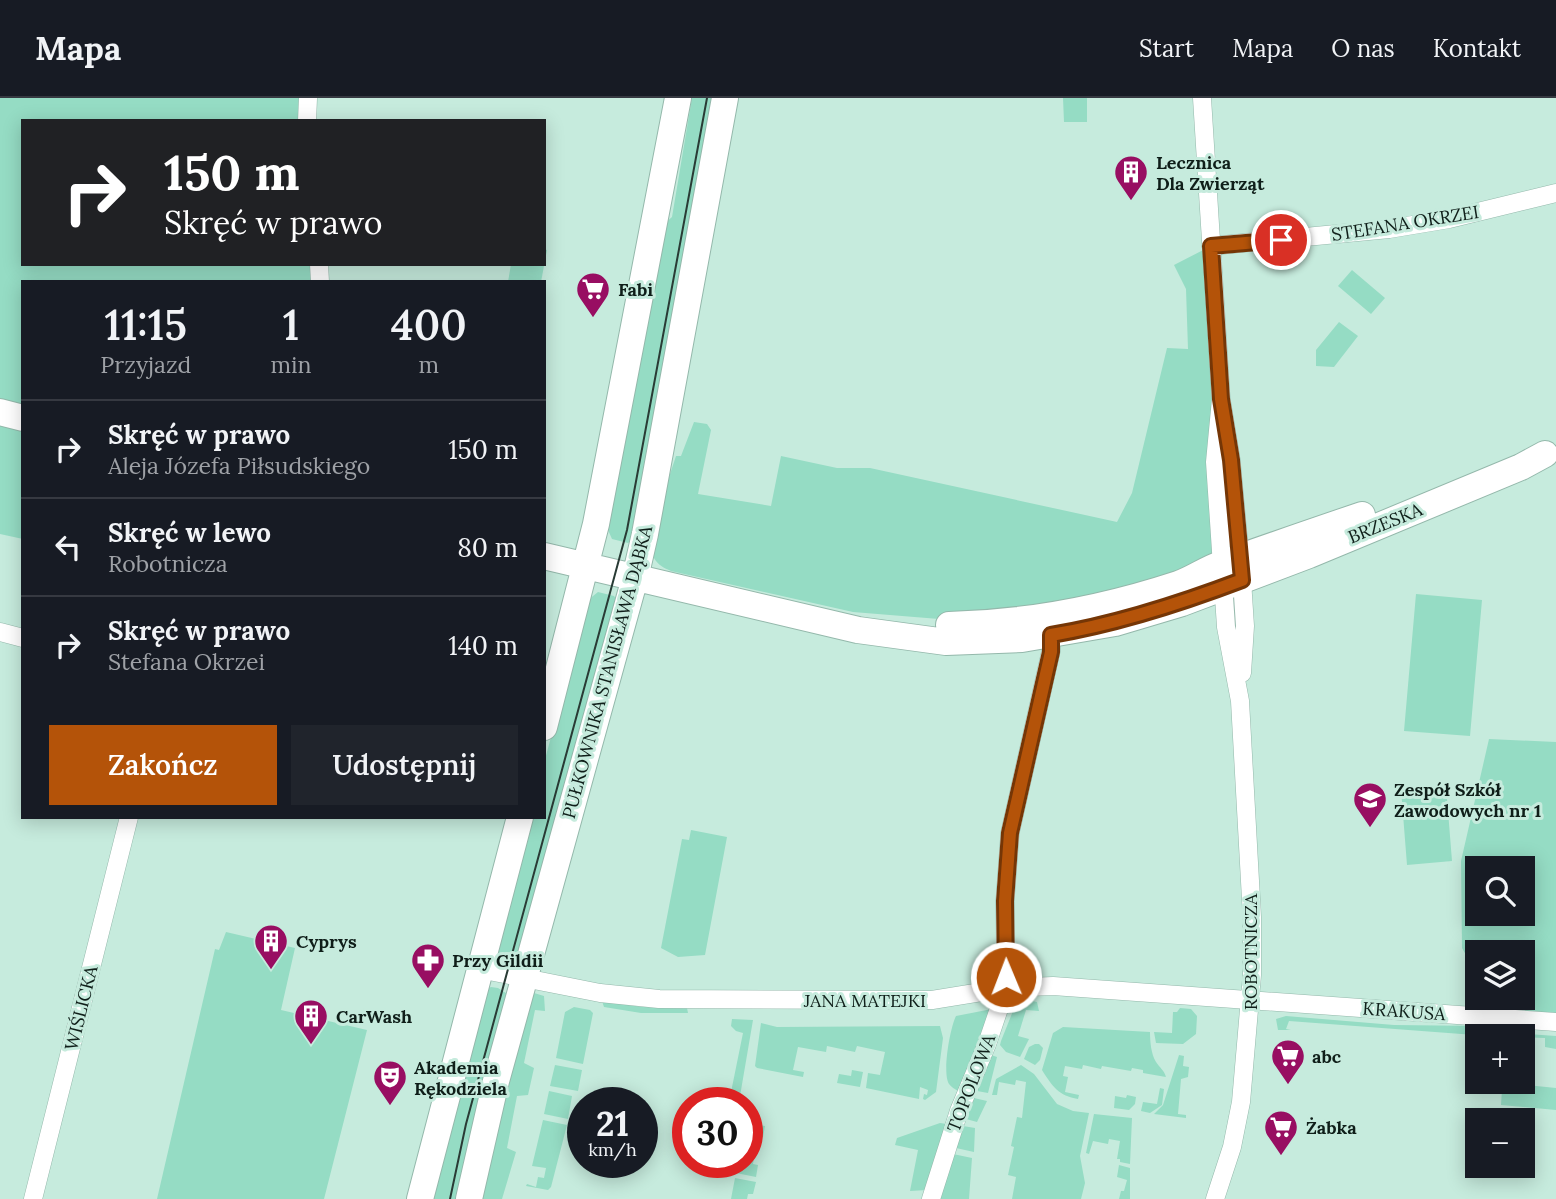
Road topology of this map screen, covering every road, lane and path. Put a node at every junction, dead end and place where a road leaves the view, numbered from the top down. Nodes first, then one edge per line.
1 (308, 98) edge
2 (678, 98) edge
3 (725, 98) edge
4 (1202, 98) edge
5 (307, 119) edge
6 (1556, 193) edge
7 (1211, 246) junction
8 (0, 412) edge
9 (21, 417) edge
10 (1550, 452) edge
11 (546, 557) edge
12 (586, 567) junction
13 (1232, 572) junction
14 (635, 578) junction
15 (806, 619) junction
16 (1, 635) edge
17 (1051, 635) junction
18 (21, 638) edge
19 (546, 719) edge
20 (128, 819) edge
21 (519, 819) edge
22 (480, 969) junction
23 (524, 979) junction
24 (1006, 988) junction
25 (1251, 1001) junction
26 (1556, 1021) edge
27 (33, 1199) edge
28 (420, 1199) edge
29 (469, 1199) edge
30 (931, 1199) edge
31 (1215, 1199) edge

1 - 5 street
2 - 12 street
3 - 14 street, PUŁKOWNIKA STANISŁAWA DĄBKA
4 - 7 street, ROBOTNICZA
6 - 7 street, STEFANA OKRZEI
7 - 13 street, ROBOTNICZA
8 - 9 street
10 - 13 street, BRZESKA
11 - 12 street
12 - 14 street
12 - 19 street
13 - 15 street
13 - 17 street
13 - 25 street, ROBOTNICZA
14 - 15 street
14 - 23 street, PUŁKOWNIKA STANISŁAWA DĄBKA
15 - 17 street
16 - 18 street
17 - 24 street, TOPOLOWA
20 - 27 street, WIŚLICKA
21 - 22 street
22 - 23 street, JANA MATEJKI
22 - 28 street
23 - 24 street, JANA MATEJKI
23 - 29 street, PUŁKOWNIKA STANISŁAWA DĄBKA
24 - 25 street, JANA MATEJKI
24 - 30 street, TOPOLOWA
25 - 26 street, KRAKUSA
25 - 31 street, ROBOTNICZA

